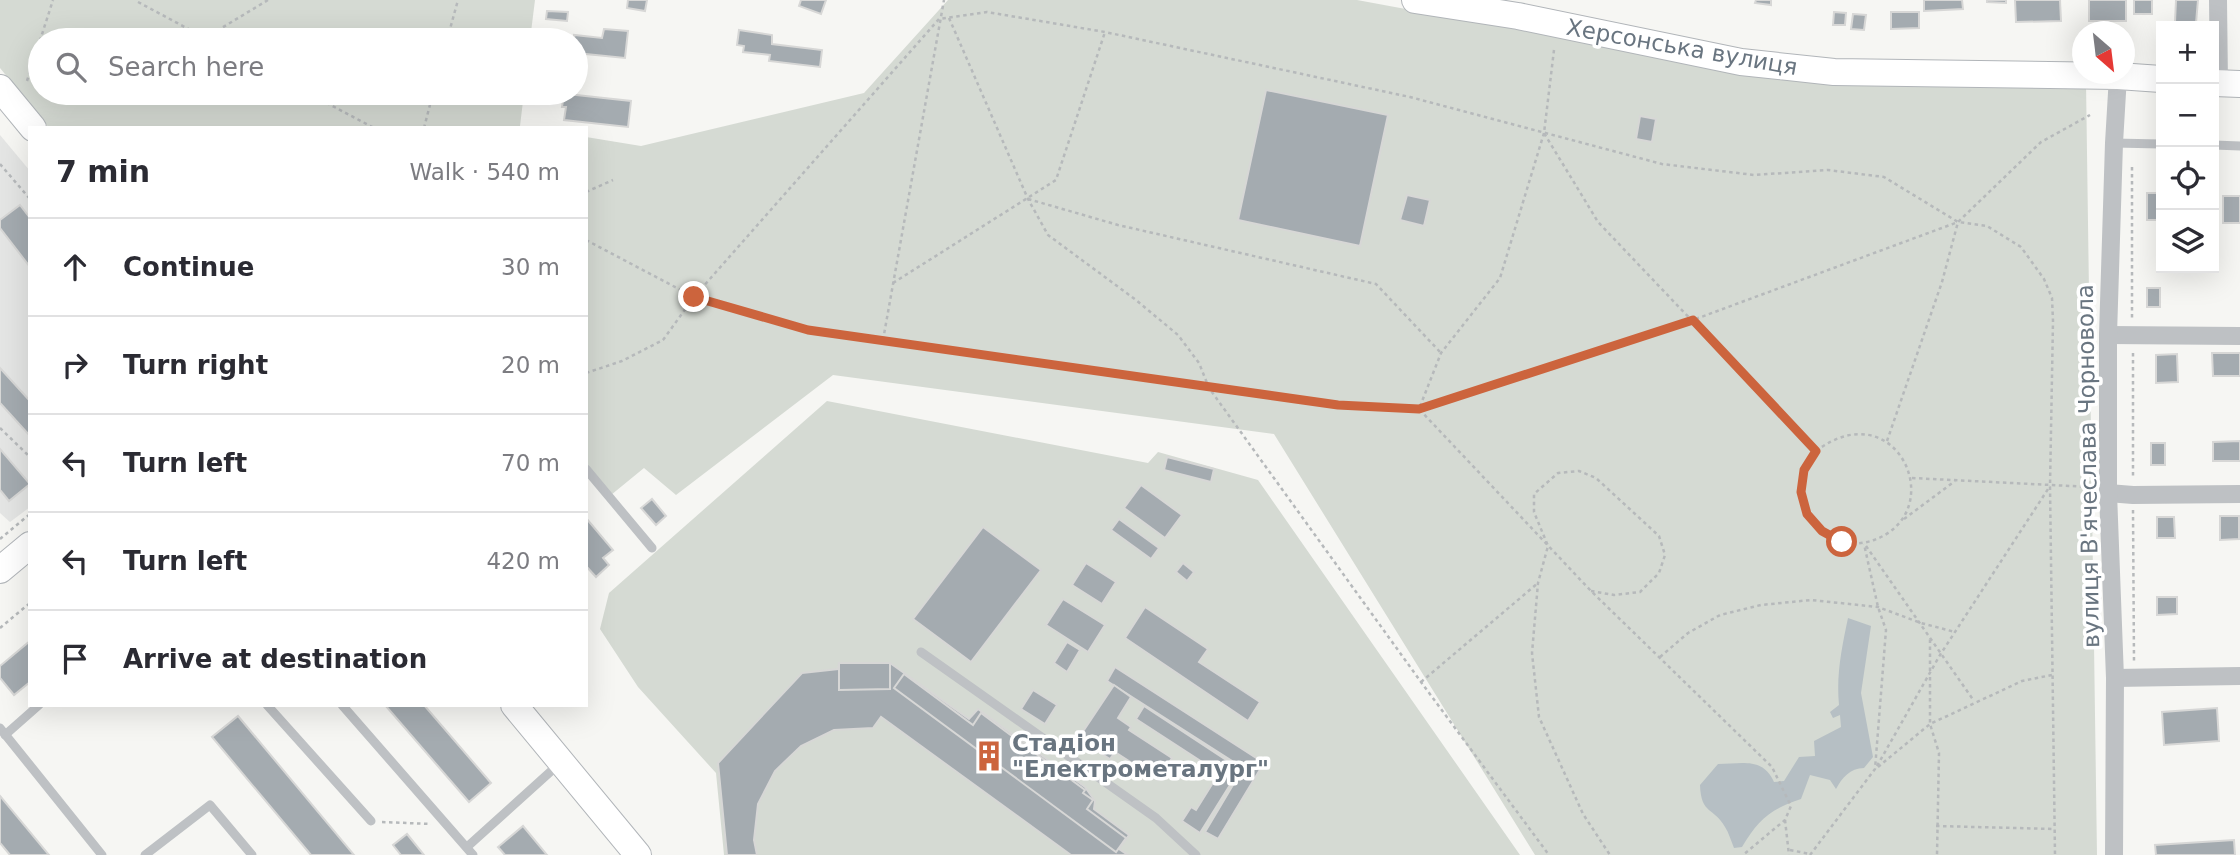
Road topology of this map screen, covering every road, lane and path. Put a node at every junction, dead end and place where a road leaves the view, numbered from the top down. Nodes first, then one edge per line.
1 (53, 0) edge
2 (268, 0) edge
3 (458, 0) edge
4 (944, 0) edge
5 (1415, 0) edge
6 (2218, 0) edge
7 (138, 2) dead end
8 (1520, 8) edge
9 (948, 18) junction
10 (939, 19) junction
11 (44, 28) edge
12 (186, 28) edge
13 (224, 28) edge
14 (450, 28) edge
15 (1105, 32) junction
16 (1554, 50) dead end
17 (2072, 75) edge
18 (2135, 77) edge
19 (28, 78) edge
20 (2156, 79) edge
21 (27, 81) dead end
22 (2119, 84) edge
23 (2224, 84) edge
24 (0, 88) edge
25 (331, 105) edge
26 (430, 105) edge
27 (2090, 115) dead end
28 (31, 126) edge
29 (370, 126) edge
30 (425, 126) edge
31 (1544, 133) junction
32 (2123, 143) junction
33 (2156, 144) edge
34 (2219, 145) edge
35 (2240, 146) edge
36 (0, 164) edge
37 (613, 180) dead end
38 (588, 191) edge
39 (28, 197) edge
40 (1028, 198) junction
41 (1958, 222) junction
42 (588, 241) edge
43 (892, 283) junction
44 (694, 297) junction
45 (1693, 320) junction
46 (2108, 335) junction
47 (2240, 336) edge
48 (2133, 337) junction
49 (883, 340) junction
50 (1441, 353) junction
51 (588, 372) edge
52 (1209, 388) junction
53 (1419, 409) junction
54 (0, 428) edge
55 (1887, 442) junction
56 (1816, 451) junction
57 (28, 455) edge
58 (588, 471) edge
59 (1911, 478) junction
60 (1956, 481) junction
61 (2050, 486) junction
62 (2101, 490) junction
63 (2240, 494) edge
64 (2133, 495) junction
65 (28, 516) edge
66 (1902, 521) junction
67 (0, 539) edge
68 (1864, 543) junction
69 (1548, 545) junction
70 (28, 547) edge
71 (652, 548) dead end
72 (0, 570) edge
73 (1538, 583) junction
74 (1591, 591) junction
75 (28, 605) edge
76 (1878, 607) junction
77 (1921, 623) junction
78 (0, 628) edge
79 (1955, 632) junction
80 (1930, 639) junction
81 (920, 652) dead end
82 (1940, 656) junction
83 (1660, 657) junction
84 (1930, 674) junction
85 (2053, 675) junction
86 (2240, 676) edge
87 (2134, 677) junction
88 (2115, 678) junction
89 (1421, 682) junction
90 (1975, 702) junction
91 (35, 707) edge
92 (269, 707) edge
93 (344, 707) edge
94 (516, 707) edge
95 (1930, 724) junction
96 (3, 732) edge
97 (561, 762) junction
98 (1875, 769) junction
99 (1785, 820) junction
100 (371, 821) joint
101 (447, 825) junction
102 (1936, 826) junction
103 (2055, 829) junction
104 (467, 847) junction
105 (1789, 853) edge
106 (1810, 854) edge
107 (102, 855) edge
108 (145, 855) edge
109 (252, 855) edge
110 (474, 855) edge
111 (638, 855) edge
112 (1196, 855) edge
113 (1549, 855) edge
114 (1610, 855) edge
115 (1743, 855) edge
116 (1937, 855) edge
117 (2055, 855) edge
118 (2114, 855) edge

1 - 11 path
2 - 13 path
3 - 14 path
4 - 10 path
5 - 8 main road, Херсонська вулиця
6 - 23 street
7 - 12 path
8 - 17 main road, Херсонська вулиця
9 - 10 path
9 - 15 path
9 - 40 path
10 - 43 path
10 - 44 path
15 - 31 path
15 - 40 path
16 - 31 path
18 - 20 main road, Херсонська вулиця
19 - 21 path
22 - 32 street, вулиця В'ячеслава Чорновола
24 - 28 main road
25 - 29 path
26 - 30 path
27 - 41 path
31 - 41 path
31 - 45 path
31 - 50 path
32 - 33 lane
32 - 46 street, вулиця В'ячеслава Чорновола
32 - 48 path
34 - 35 lane
36 - 39 path
37 - 38 path
40 - 43 path
40 - 50 path
40 - 52 path
41 - 45 path
41 - 55 path
41 - 61 path
42 - 44 path
43 - 49 path
44 - 49 path
44 - 51 path
45 - 53 path
45 - 56 path
46 - 48 street
46 - 62 street, вулиця В'ячеслава Чорновола
47 - 48 street
48 - 64 path
49 - 52 path
50 - 53 path
52 - 53 path
52 - 89 path
53 - 69 path
54 - 57 path
55 - 56 path
55 - 59 path
56 - 68 path
58 - 71 lane
59 - 60 path
59 - 66 path
60 - 61 path
60 - 66 path
61 - 62 path
61 - 79 path
61 - 85 path
62 - 64 street
62 - 88 street, вулиця В'ячеслава Чорновола
63 - 64 street
64 - 87 path
65 - 67 path
66 - 68 path
68 - 76 path
68 - 77 path
69 - 73 path
69 - 74 path
69 - 74 path
70 - 72 main road
73 - 89 path
73 - 114 path
74 - 83 path
75 - 78 path
76 - 77 path
76 - 83 path
76 - 98 path
77 - 79 path
77 - 80 path
79 - 82 path
80 - 82 path
80 - 84 path
81 - 112 lane
82 - 84 path
82 - 90 path
83 - 99 path
84 - 95 path
84 - 98 path
85 - 90 path
85 - 103 path
86 - 87 street
87 - 88 street
88 - 118 street, вулиця В'ячеслава Чорновола
89 - 113 path
90 - 95 path
91 - 96 lane
92 - 100 lane
93 - 101 lane
94 - 97 main road
95 - 98 path
95 - 102 path
96 - 107 lane
97 - 104 lane
97 - 111 main road
98 - 106 path
99 - 105 path
99 - 115 path
100 - 101 path
101 - 104 lane
102 - 103 path
102 - 116 path
103 - 117 path
104 - 110 lane
105 - 106 path
108 - 109 lane

